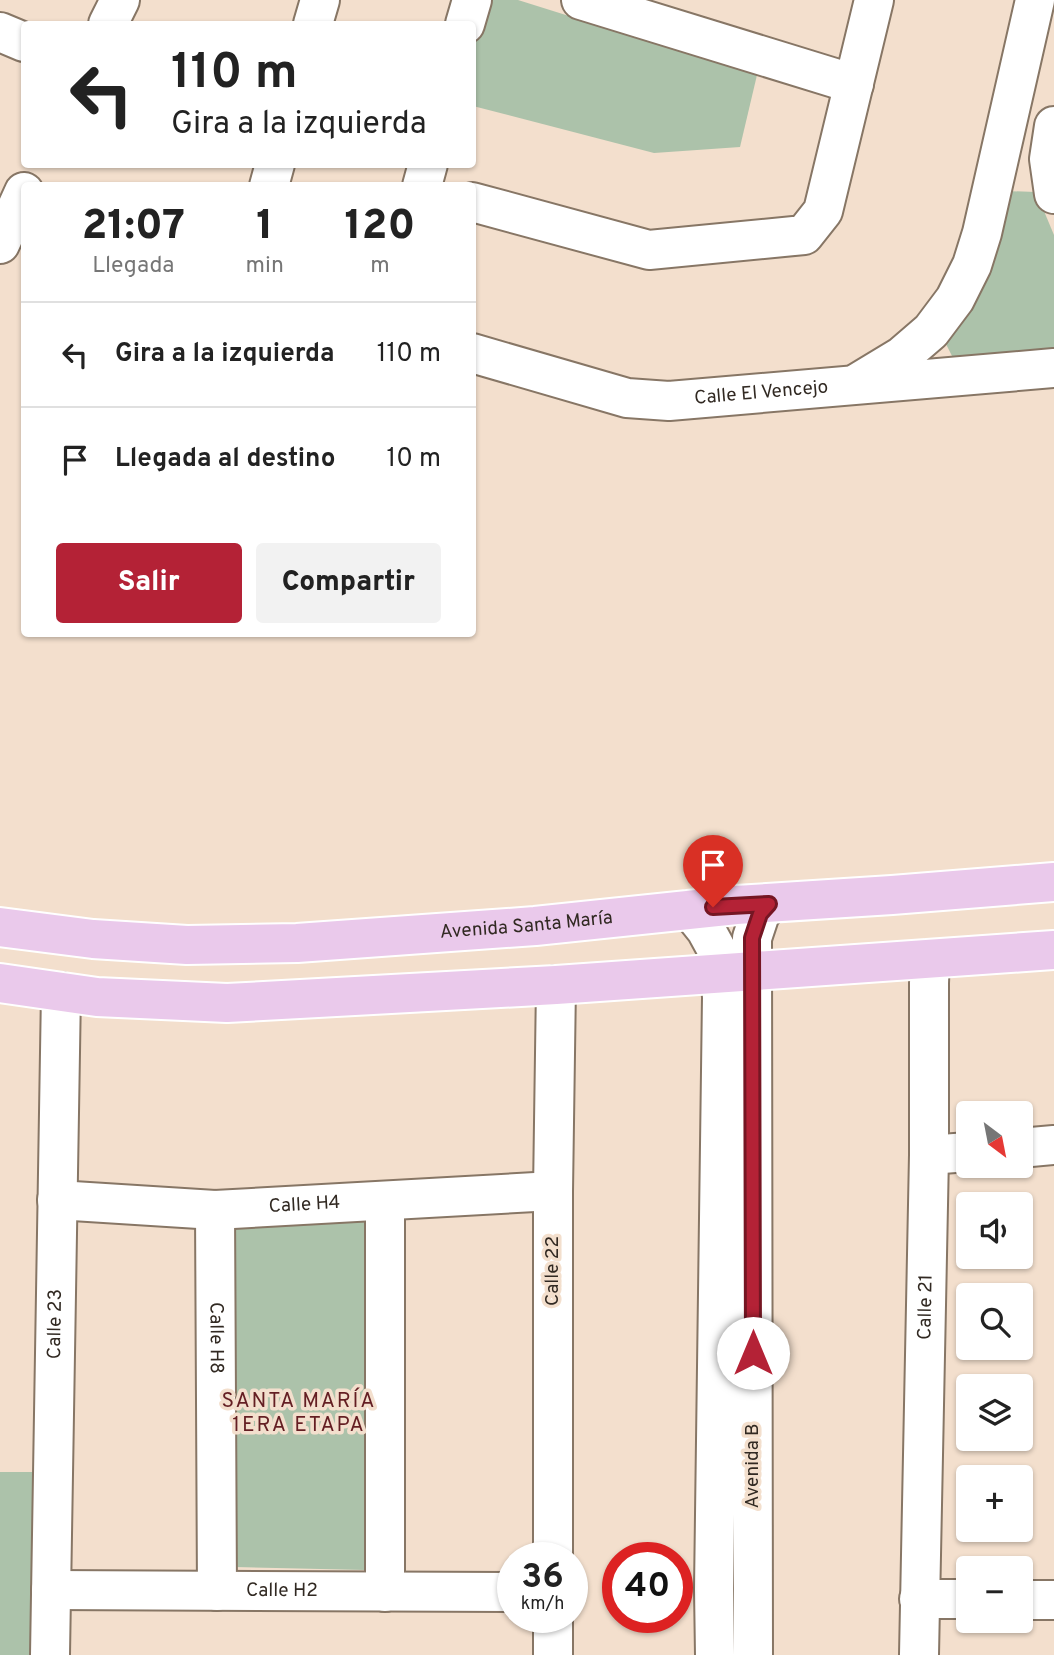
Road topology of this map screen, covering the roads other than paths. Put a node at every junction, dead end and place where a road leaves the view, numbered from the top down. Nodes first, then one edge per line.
1 (120, 0) edge
2 (320, 0) edge
3 (472, 0) edge
4 (580, 0) edge
5 (874, 0) edge
6 (1035, 0) edge
7 (110, 21) edge
8 (314, 21) edge
9 (466, 21) edge
10 (0, 32) edge
11 (21, 41) edge
12 (854, 84) junction
13 (1054, 126) edge
14 (995, 175) junction
15 (1052, 186) edge
16 (476, 203) edge
17 (476, 354) edge
18 (1054, 368) edge
19 (854, 386) junction
20 (1054, 881) edge
21 (769, 904) junction
22 (690, 910) junction
23 (0, 927) edge
24 (1054, 950) edge
25 (930, 960) junction
26 (736, 972) junction
27 (0, 983) edge
28 (556, 985) junction
29 (61, 992) junction
30 (1054, 1145) edge
31 (1033, 1147) edge
32 (956, 1153) edge
33 (929, 1155) junction
34 (553, 1191) junction
35 (57, 1200) junction
36 (385, 1200) junction
37 (215, 1210) junction
38 (552, 1542) edge
39 (51, 1590) junction
40 (217, 1591) junction
41 (385, 1591) junction
42 (497, 1592) edge
43 (919, 1599) junction
44 (956, 1599) edge
45 (1033, 1600) edge
46 (1054, 1600) edge
47 (553, 1633) edge
48 (50, 1655) edge
49 (553, 1655) edge
50 (715, 1655) edge
51 (753, 1655) edge
52 (919, 1655) edge

1 - 7 street
2 - 8 street
3 - 9 street
4 - 12 street
5 - 12 street
6 - 14 street
10 - 11 street
12 - 16 street
13 - 15 street
14 - 15 street
14 - 19 street
17 - 19 street, Calle El Vencejo
18 - 19 street, Calle El Vencejo
20 - 21 main road, Avenida Santa María
21 - 22 main road, Avenida Santa María
21 - 26 street, Avenida B
22 - 23 main road, Avenida Santa María
22 - 26 street, Avenida B
24 - 25 main road
25 - 26 main road
25 - 33 street, Calle 21
26 - 28 main road
26 - 50 street, Avenida B
26 - 51 street, Avenida B
27 - 29 main road
28 - 29 main road
28 - 34 street, Calle 22
29 - 35 street, Calle 23
30 - 31 street
32 - 33 street
33 - 43 street, Calle 21
34 - 36 street, Calle H4
34 - 38 street, Calle 22
35 - 37 street, Calle H4
35 - 39 street, Calle 23
36 - 37 street, Calle H4
36 - 41 street
37 - 40 street, Calle H8
39 - 40 street, Calle H2
39 - 48 street, Calle 23
40 - 41 street, Calle H2
41 - 42 street, Calle H2
43 - 44 street
43 - 52 street, Calle 21
45 - 46 street
47 - 49 street

